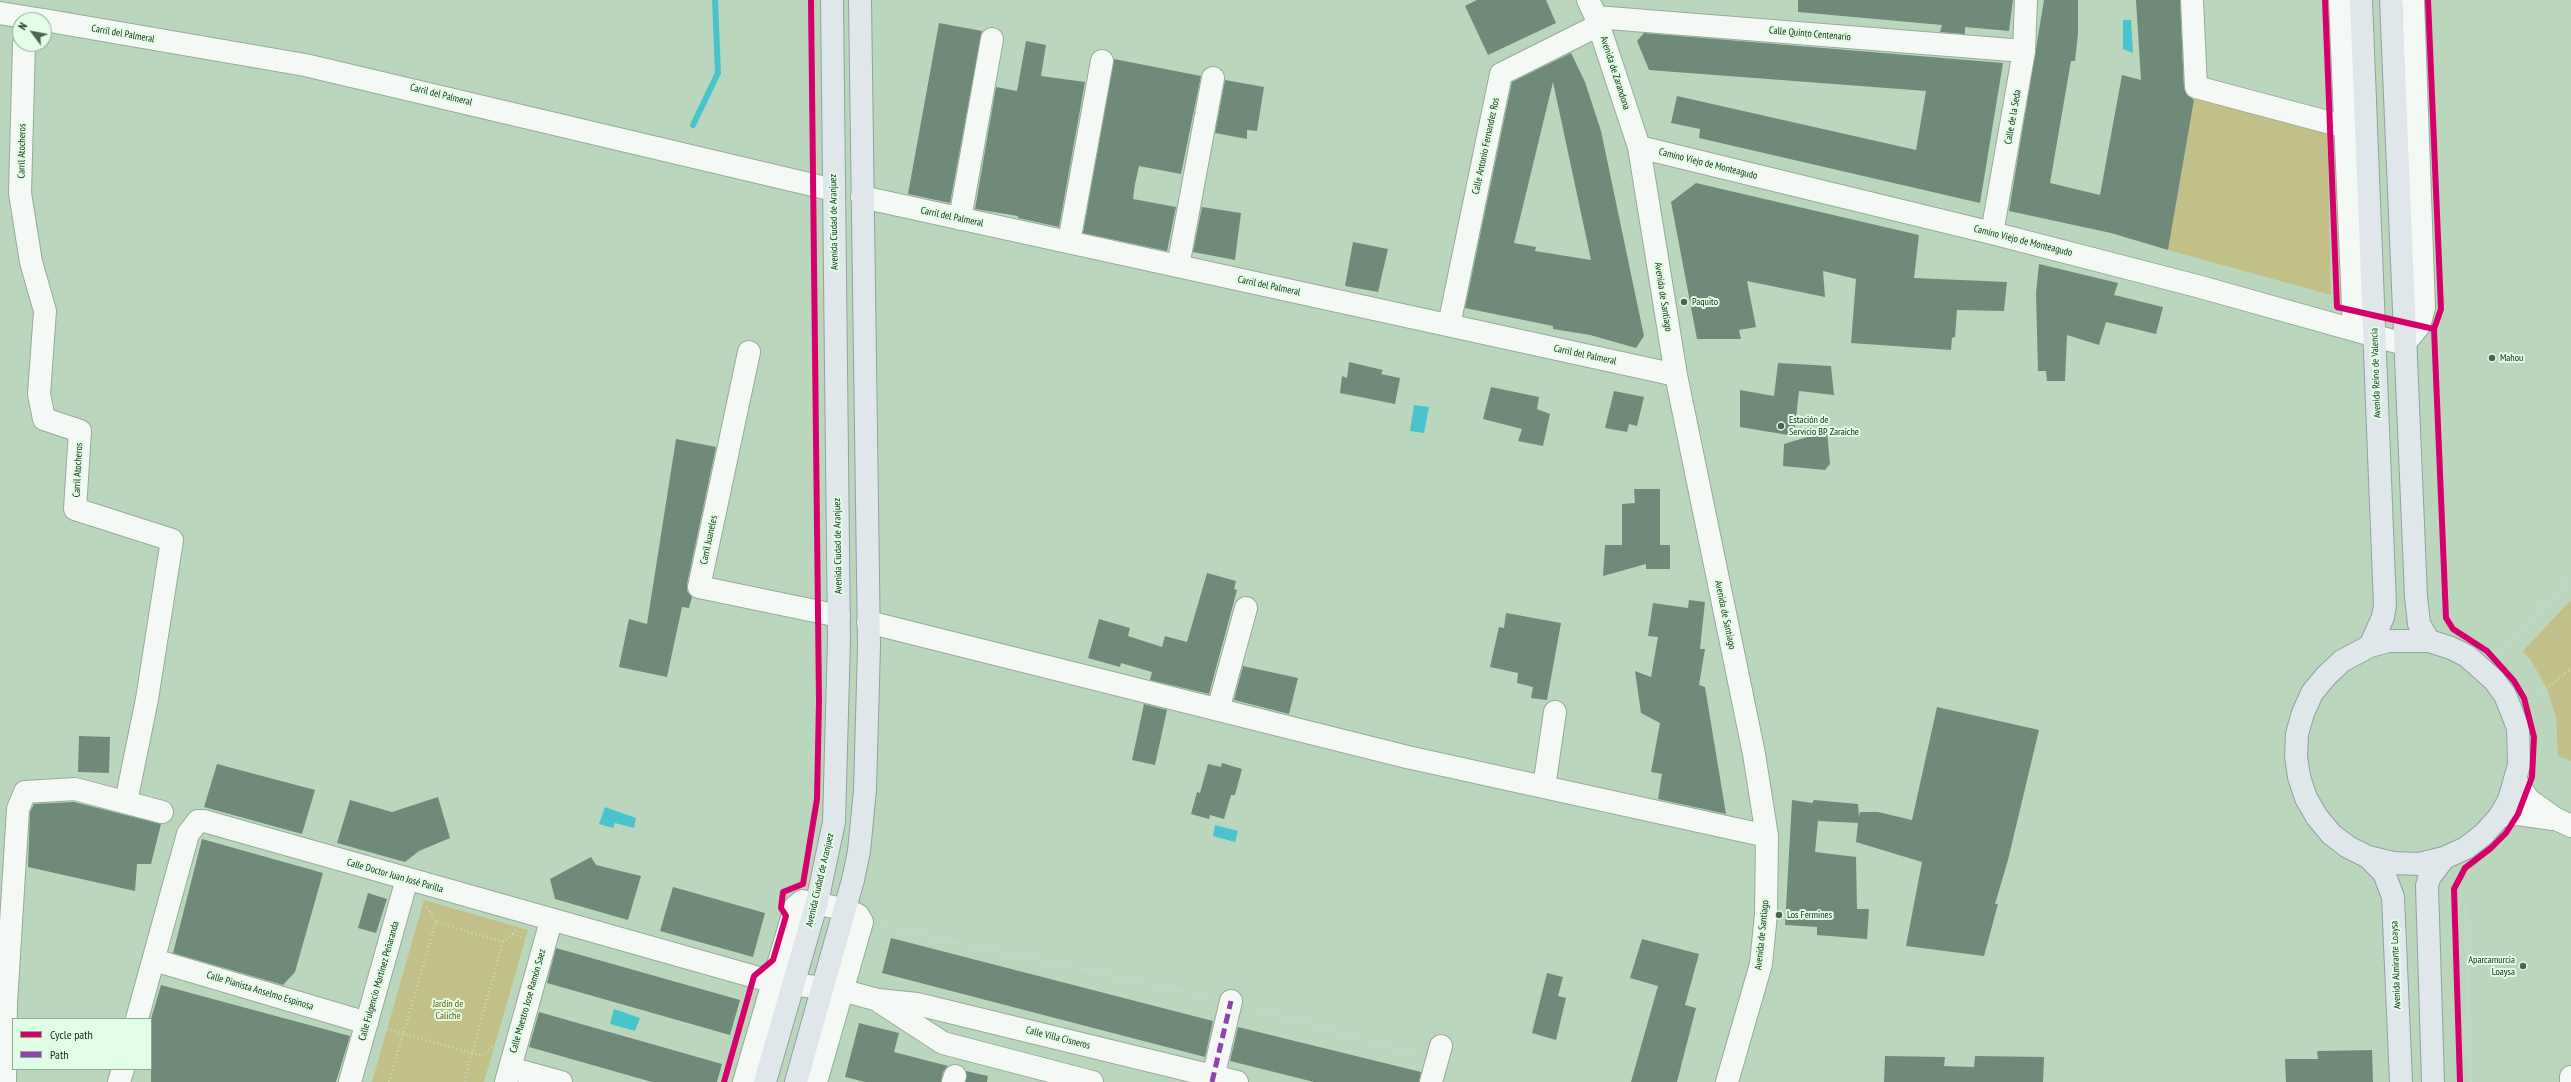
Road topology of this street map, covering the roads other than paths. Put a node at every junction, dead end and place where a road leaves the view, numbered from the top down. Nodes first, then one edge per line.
1 (832, 0) edge
2 (860, 0) edge
3 (2026, 0) edge
4 (2192, 0) edge
5 (2340, 0) edge
6 (2361, 0) edge
7 (2391, 0) edge
8 (2413, 0) edge
9 (0, 13) edge
10 (12, 14) edge
11 (1595, 14) edge
12 (52, 18) edge
13 (992, 40) dead end
14 (2024, 51) junction
15 (24, 52) edge
16 (1102, 61) dead end
17 (1213, 78) dead end
18 (2346, 127) junction
19 (1639, 147) junction
20 (834, 190) junction
21 (862, 197) junction
22 (960, 218) junction
23 (1992, 232) junction
24 (1069, 242) junction
25 (1178, 266) junction
26 (1449, 325) junction
27 (2364, 333) junction
28 (2404, 344) junction
29 (749, 352) dead end
30 (1676, 375) junction
31 (1246, 608) dead end
32 (839, 616) junction
33 (868, 622) junction
34 (2429, 641) junction
35 (2370, 646) junction
36 (1218, 710) junction
37 (1555, 712) dead end
38 (2516, 782) junction
39 (1544, 787) junction
40 (126, 802) junction
41 (162, 812) dead end
42 (2500, 816) junction
43 (2563, 822) edge
44 (1767, 836) junction
45 (2368, 857) junction
46 (2444, 858) junction
47 (407, 879) junction
48 (816, 902) junction
49 (844, 909) junction
50 (551, 921) junction
51 (154, 960) junction
52 (783, 984) junction
53 (832, 989) junction
54 (878, 1000) junction
55 (1231, 1001) road end
56 (3, 1002) edge
57 (137, 1018) edge
58 (367, 1023) junction
59 (1439, 1054) road end
60 (123, 1070) edge
61 (508, 1075) edge
62 (2571, 1077) edge
63 (1213, 1079) edge
64 (5, 1082) edge
65 (119, 1082) edge
66 (350, 1082) edge
67 (561, 1082) edge
68 (744, 1082) edge
69 (765, 1082) edge
70 (796, 1082) edge
71 (816, 1082) edge
72 (1092, 1082) edge
73 (1237, 1082) edge
74 (1431, 1082) edge
75 (1727, 1082) edge
76 (2401, 1082) edge
77 (2433, 1082) edge
78 (2571, 1082) edge

1 - 20 main road, Avenida Ciudad de Aranjuez
2 - 21 main road
3 - 14 street, Calle de la Seda
4 - 18 street
5 - 18 street
6 - 27 main road, Avenida Reino de Valencia
7 - 28 main road
8 - 28 street
9 - 10 street, Carril del Palmeral
11 - 14 street, Calle Quinto Centenario
11 - 19 street, Avenida de Zarandona
11 - 26 street, Calle Antonio Fernandez Ros
12 - 20 street, Carril del Palmeral
13 - 22 street
14 - 23 street, Calle de la Seda
15 - 40 street, Carril Atocheros
16 - 24 street
17 - 25 street
18 - 27 street
19 - 23 street, Camino Viejo de Monteagudo
19 - 30 street, Avenida de Santiago
20 - 32 main road, Avenida Ciudad de Aranjuez
21 - 22 street, Carril del Palmeral
21 - 33 main road
22 - 24 street, Carril del Palmeral
23 - 27 street, Camino Viejo de Monteagudo
24 - 25 street, Carril del Palmeral
25 - 26 street, Carril del Palmeral
26 - 30 street, Carril del Palmeral
27 - 28 street, Camino Viejo de Monteagudo
27 - 35 main road, Avenida Reino de Valencia
28 - 34 main road
29 - 32 street, Carril Juaneles
30 - 44 street, Avenida de Santiago
31 - 36 street
32 - 48 main road, Avenida Ciudad de Aranjuez
33 - 36 street
33 - 49 main road
34 - 35 main road
34 - 38 main road
35 - 45 main road
36 - 39 street
37 - 39 street
38 - 42 main road
38 - 43 street
39 - 44 street
40 - 41 street
40 - 56 street
42 - 43 street
42 - 46 main road
44 - 75 street, Avenida de Santiago
45 - 46 main road
45 - 76 main road, Avenida Almirante Loaysa
46 - 77 main road
47 - 50 street, Calle Doctor Juan José Parilla
47 - 51 street, Calle Doctor Juan José Parilla
47 - 58 street, Calle Fulgencio Martinez Peñaranda
48 - 49 street
48 - 52 main road, Avenida Ciudad de Aranjuez
49 - 53 main road
49 - 53 street
50 - 52 street, Calle Doctor Juan José Parilla
50 - 61 street, Calle Maestro Jose Ramón Saez
51 - 57 street, Calle Doctor Juan José Parilla
51 - 58 street, Calle Pianista Anselmo Espinosa
52 - 53 street, Calle Villa Cisneros
52 - 68 street
52 - 69 main road, Avenida Ciudad de Aranjuez
53 - 54 street, Calle Villa Cisneros
53 - 70 main road
53 - 71 street
54 - 63 street, Calle Villa Cisneros
54 - 72 street, Calle Villa Cisneros
55 - 63 street
56 - 64 street
58 - 66 street, Calle Fulgencio Martinez Peñaranda
59 - 74 street
60 - 65 street
61 - 67 street
62 - 78 street
63 - 73 street, Calle Villa Cisneros

